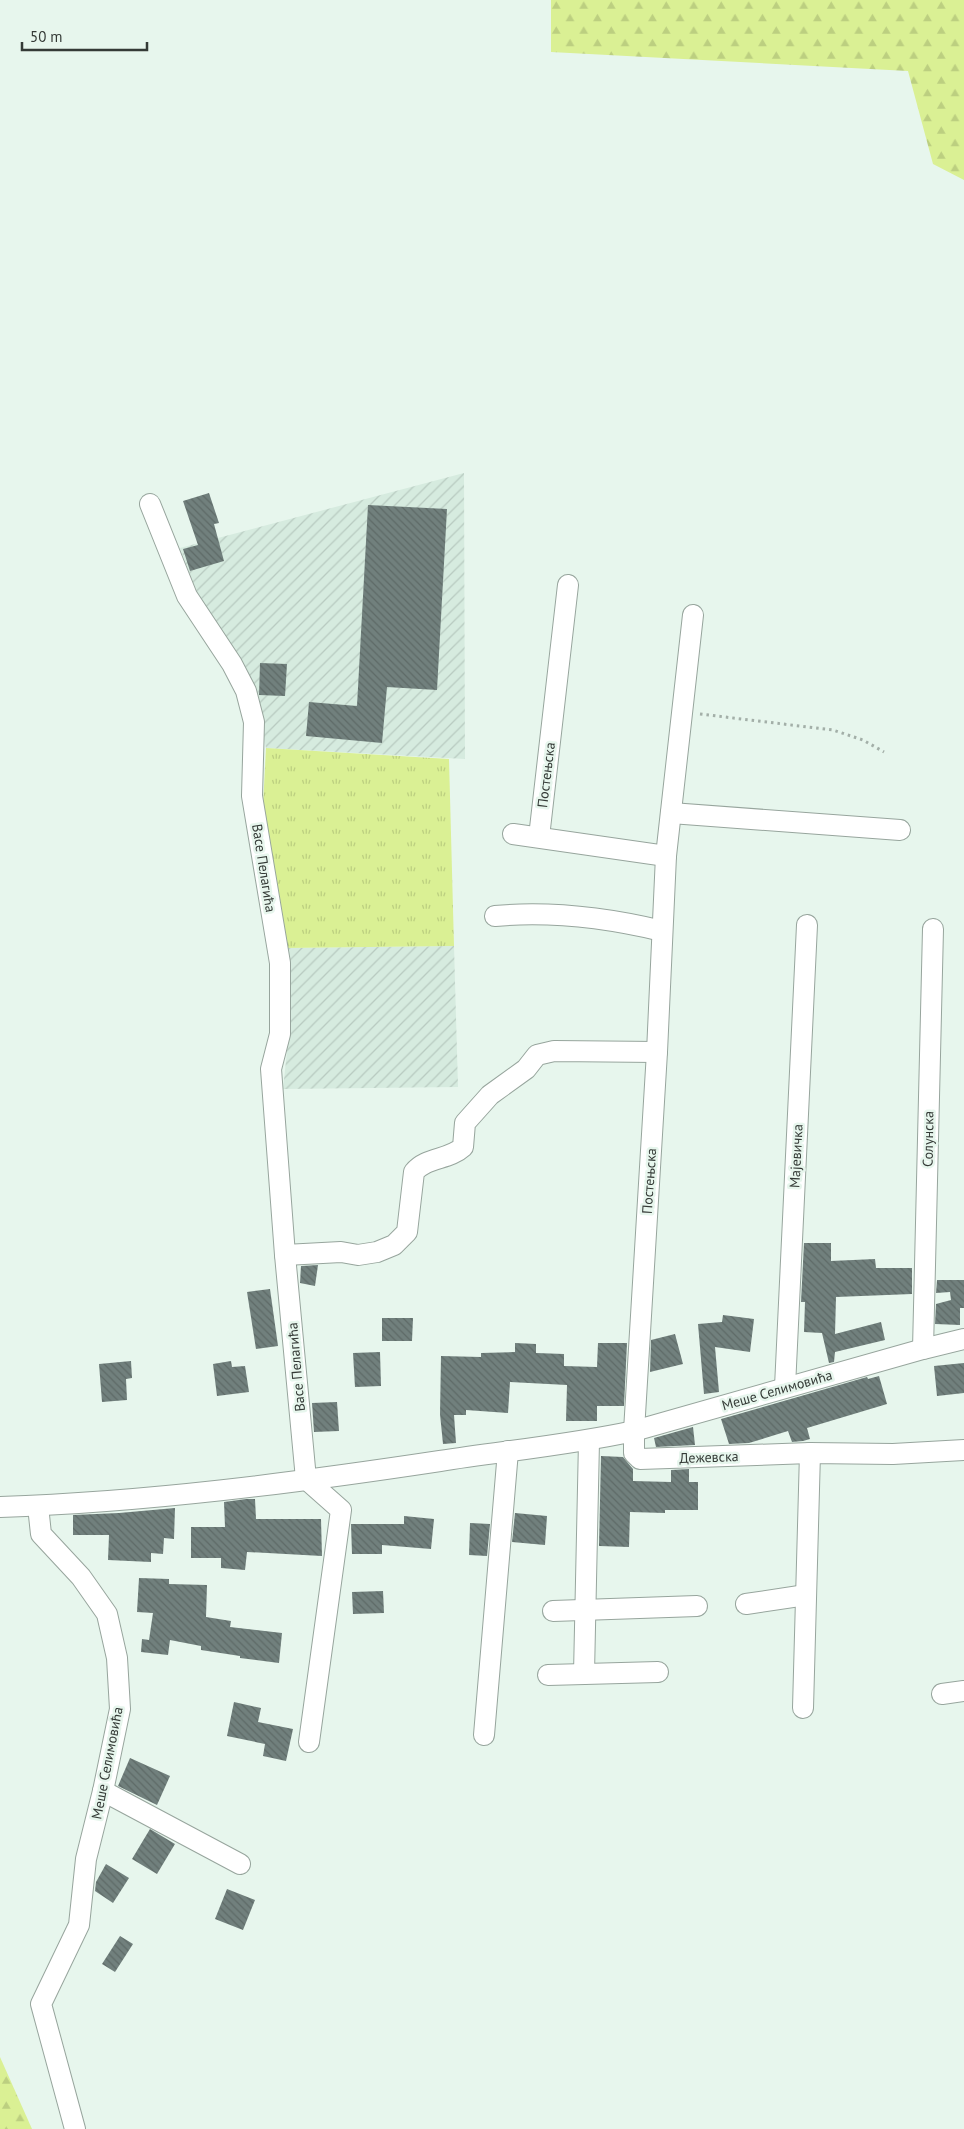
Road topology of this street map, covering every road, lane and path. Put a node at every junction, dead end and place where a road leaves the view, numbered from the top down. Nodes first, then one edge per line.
1 (150, 504) dead end
2 (568, 585) dead end
3 (693, 615) dead end
4 (682, 712) junction
5 (884, 752) dead end
6 (671, 813) junction
7 (900, 830) dead end
8 (513, 834) dead end
9 (539, 837) junction
10 (666, 856) junction
11 (495, 916) dead end
12 (807, 925) dead end
13 (933, 929) dead end
14 (662, 931) junction
15 (657, 1052) junction
16 (285, 1255) junction
17 (964, 1339) edge
18 (923, 1349) junction
19 (785, 1387) junction
20 (634, 1430) junction
21 (589, 1440) junction
22 (964, 1450) edge
23 (508, 1451) junction
24 (810, 1453) junction
25 (306, 1479) junction
26 (38, 1506) junction
27 (0, 1507) edge
28 (806, 1595) junction
29 (746, 1604) dead end
30 (697, 1606) dead end
31 (553, 1610) dead end
32 (586, 1610) junction
33 (658, 1672) dead end
34 (584, 1674) junction
35 (548, 1675) dead end
36 (964, 1691) edge
37 (942, 1694) dead end
38 (803, 1708) dead end
39 (484, 1735) dead end
40 (308, 1742) dead end
41 (103, 1791) junction
42 (240, 1864) dead end
43 (75, 2129) edge

1 - 16 street, Васе Пелагића
2 - 9 street, Постењска
3 - 4 street, Постењска
4 - 5 path
4 - 6 street, Постењска
6 - 7 street
6 - 10 street, Постењска
8 - 9 street
9 - 10 street
10 - 14 street, Постењска
11 - 14 street
12 - 19 street, Мајевичка
13 - 18 street, Солунска
14 - 15 street, Постењска
15 - 16 street
15 - 20 street, Постењска
16 - 25 street, Васе Пелагића
17 - 18 street, Меше Селимовића
18 - 19 street, Меше Селимовића
19 - 20 street, Меше Селимовића
20 - 21 street, Меше Селимовића
20 - 24 street, Дежевска
21 - 23 street, Меше Селимовића
21 - 32 street
22 - 24 street, Дежевска
23 - 25 street, Меше Селимовића
23 - 39 street
24 - 28 street
25 - 26 street, Меше Селимовића
25 - 40 street
26 - 27 street, Меше Селимовића
26 - 41 street, Меше Селимовића
28 - 29 street
28 - 38 street
30 - 32 street
31 - 32 street
32 - 34 street
33 - 34 street
34 - 35 street
36 - 37 street
41 - 42 street
41 - 43 street, Меше Селимовића

